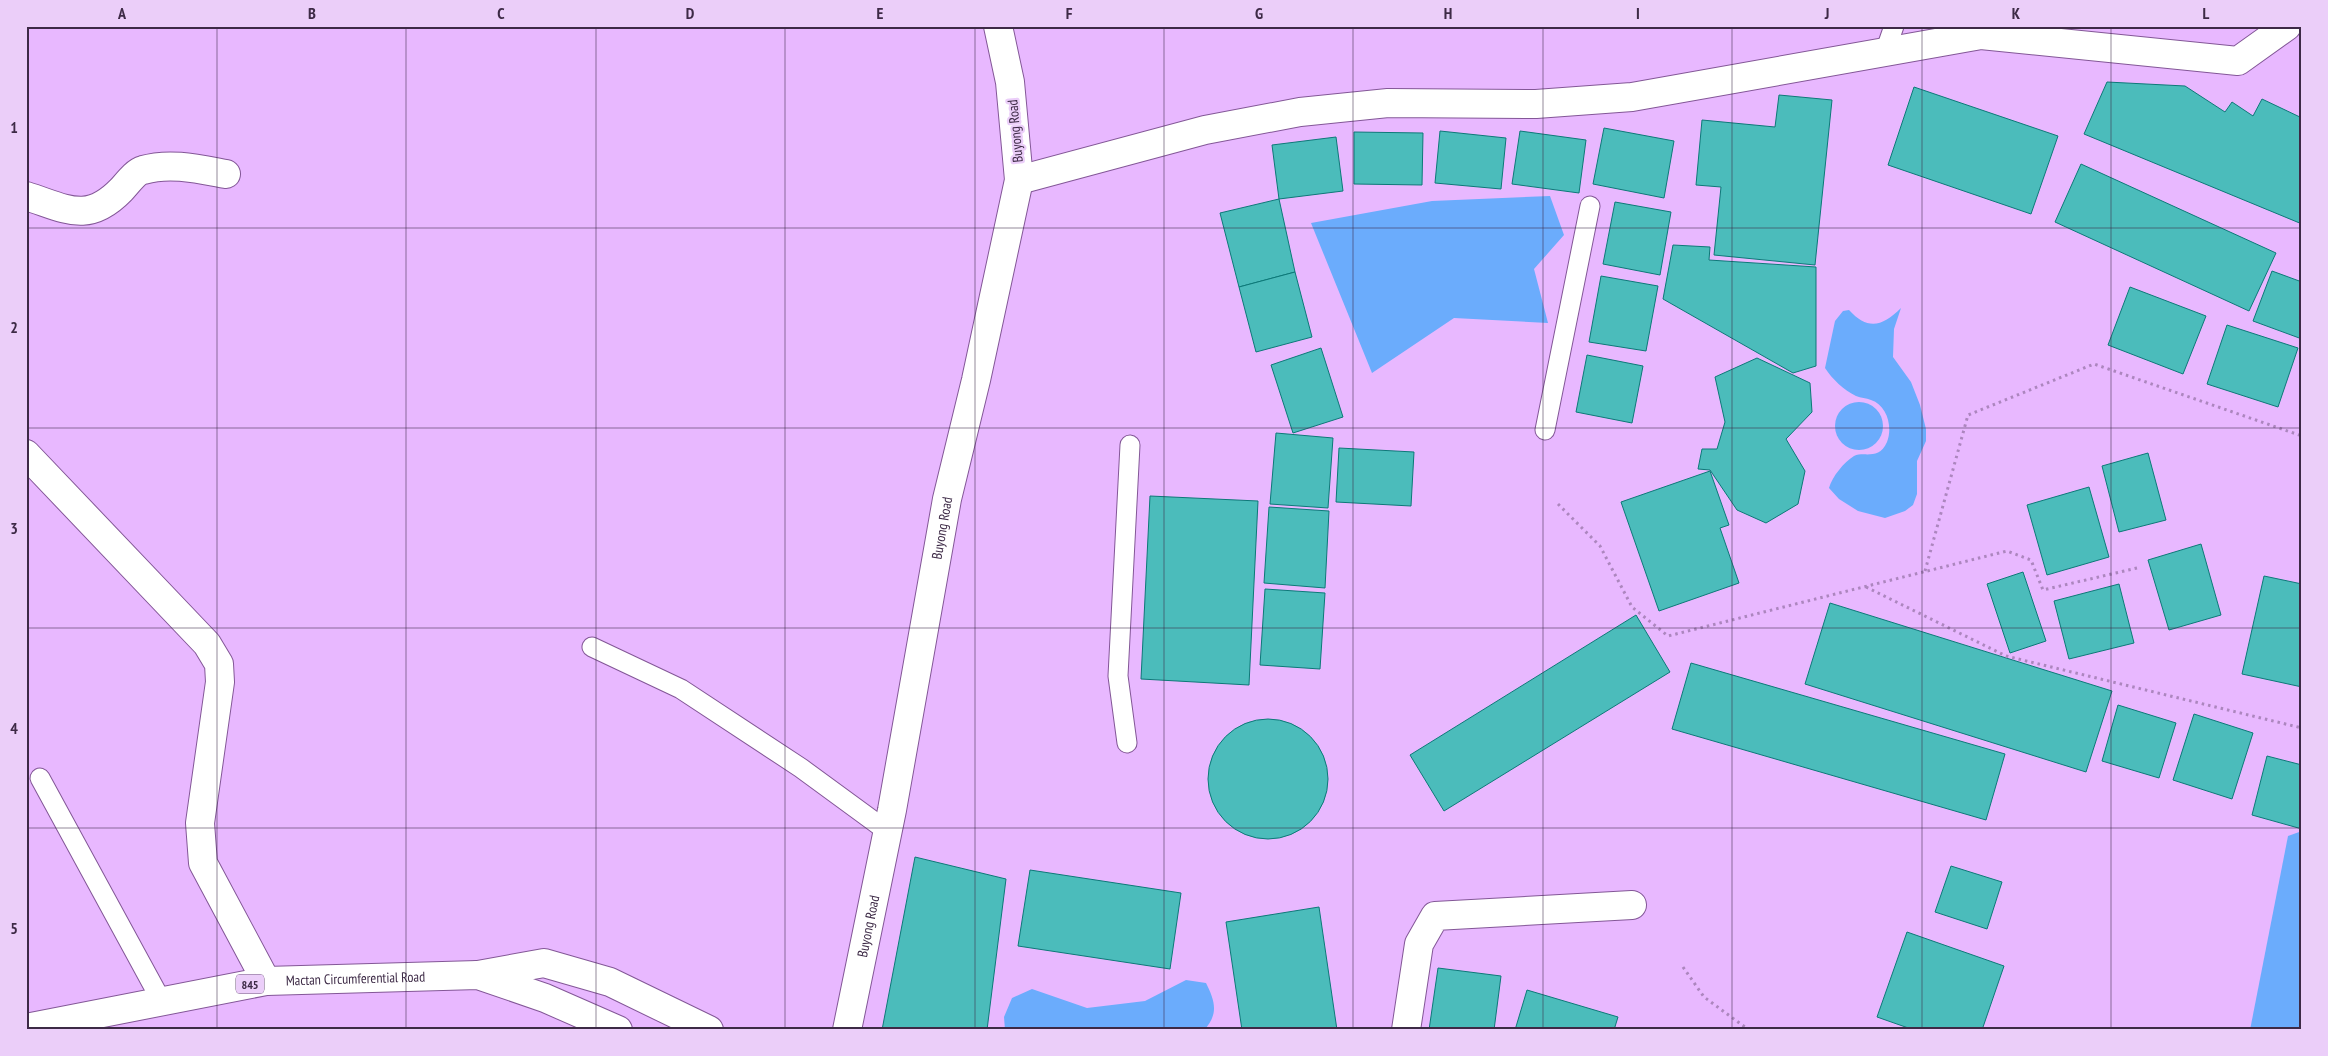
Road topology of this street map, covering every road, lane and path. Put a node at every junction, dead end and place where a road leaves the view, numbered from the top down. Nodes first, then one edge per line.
1 (998, 26) edge
2 (1894, 26) edge
3 (2287, 26) edge
4 (1885, 52) junction
5 (226, 174) dead end
6 (1019, 180) junction
7 (26, 196) edge
8 (1590, 206) dead end
9 (1545, 430) dead end
10 (2302, 436) edge
11 (1130, 445) dead end
12 (26, 454) edge
13 (1558, 504) dead end
14 (2137, 568) dead end
15 (1925, 572) junction
16 (1866, 587) junction
17 (592, 647) dead end
18 (2302, 728) edge
19 (1127, 743) dead end
20 (40, 778) dead end
21 (887, 831) junction
22 (1632, 905) dead end
23 (1682, 966) dead end
24 (478, 975) junction
25 (266, 981) junction
26 (162, 1002) junction
27 (26, 1028) edge
28 (618, 1030) edge
29 (709, 1030) edge
30 (847, 1030) edge
31 (1406, 1030) edge
32 (1749, 1030) edge

1 - 6 street, Buyong Road
2 - 4 lane
3 - 4 street
4 - 6 street
5 - 7 street
6 - 21 street, Buyong Road
8 - 9 lane
10 - 15 path
11 - 19 lane
12 - 25 street
13 - 16 path
14 - 15 path
15 - 16 path
16 - 18 path
17 - 21 lane
20 - 26 lane
21 - 30 street, Buyong Road
22 - 31 street
23 - 32 path
24 - 25 street, Mactan Circumferential Road / 845
24 - 28 street, Mactan Circumferential Road / 845
24 - 29 street
25 - 26 street, Mactan Circumferential Road / 845
26 - 27 street, Mactan Circumferential Road / 845

